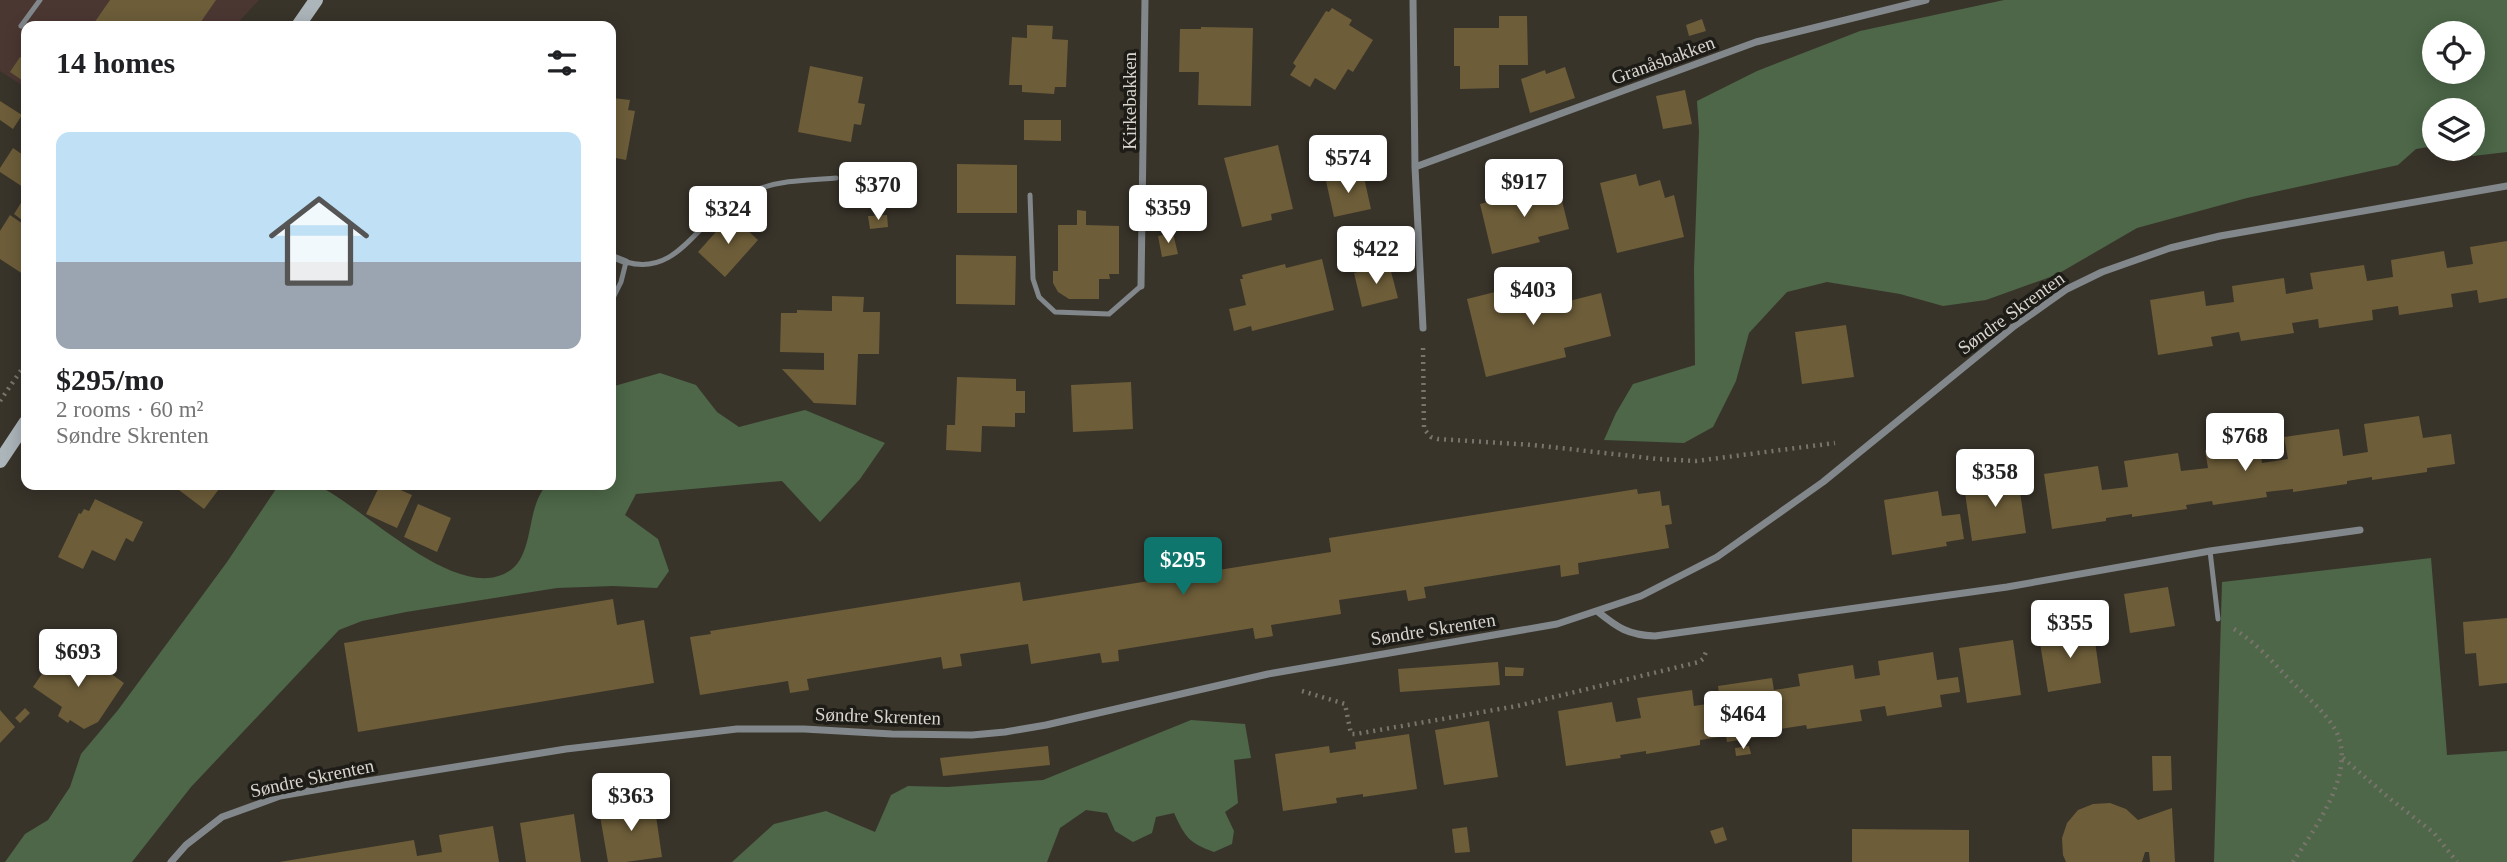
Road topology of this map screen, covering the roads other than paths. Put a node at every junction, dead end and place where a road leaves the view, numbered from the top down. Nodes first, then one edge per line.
1 (40, 0) edge
2 (316, 0) edge
3 (1145, 0) edge
4 (1413, 0) edge
5 (1926, 0) edge
6 (25, 21) edge
7 (301, 21) edge
8 (1415, 167) junction
9 (836, 178) dead end
10 (2507, 186) edge
11 (1030, 195) dead end
12 (616, 258) edge
13 (626, 262) junction
14 (1141, 286) joint
15 (616, 292) edge
16 (1423, 328) road end
17 (21, 430) edge
18 (0, 461) edge
19 (2360, 530) dead end
20 (2210, 551) junction
21 (1597, 611) junction
22 (2218, 619) road end
23 (171, 862) edge

1 - 6 lane
2 - 7 main road
3 - 14 street, Kirkebakken
4 - 8 street
5 - 8 street, Granåsbakken
8 - 16 street
9 - 13 lane
10 - 21 street, Søndre Skrenten
11 - 14 lane
12 - 13 street
13 - 15 lane
17 - 18 main road
19 - 20 street
20 - 21 street
20 - 22 lane
21 - 23 street, Søndre Skrenten

